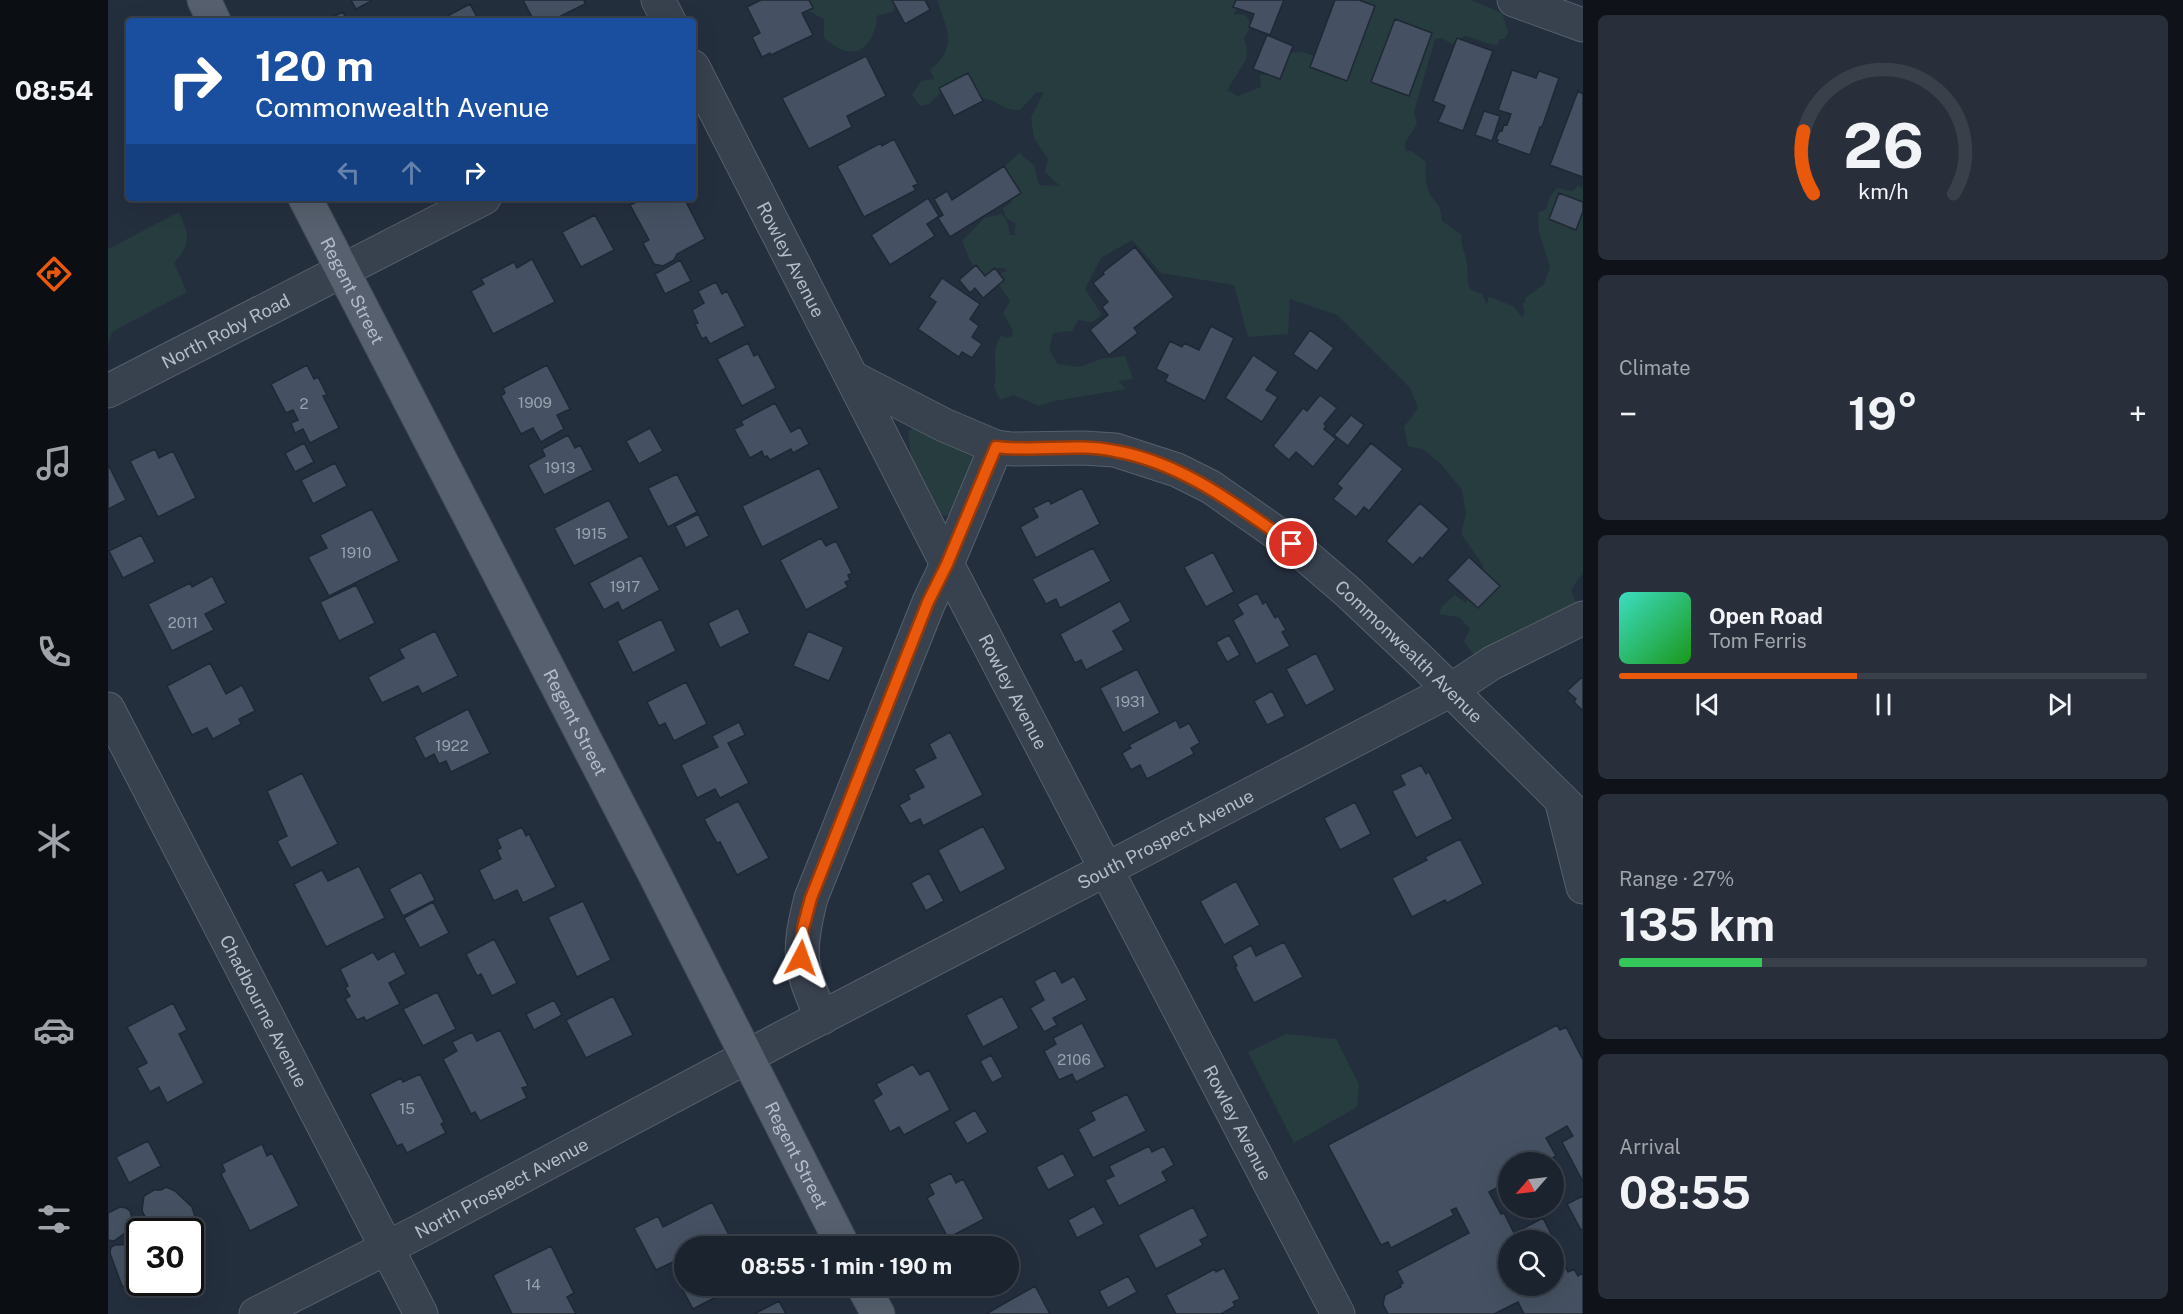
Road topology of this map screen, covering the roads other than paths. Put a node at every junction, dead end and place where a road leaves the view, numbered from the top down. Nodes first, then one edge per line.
1 (204, 0) edge
2 (658, 0) edge
3 (1514, 0) edge
4 (213, 18) edge
5 (667, 18) edge
6 (1583, 25) edge
7 (696, 81) edge
8 (307, 201) edge
9 (478, 201) edge
10 (342, 271) junction
11 (853, 378) junction
12 (108, 391) edge
13 (996, 447) junction
14 (947, 564) junction
15 (1583, 618) edge
16 (1450, 690) junction
17 (108, 709) edge
18 (1572, 810) edge
19 (1106, 870) junction
20 (1583, 887) edge
21 (822, 1018) junction
22 (746, 1057) junction
23 (838, 1236) edge
24 (387, 1248) junction
25 (868, 1296) edge
26 (256, 1314) edge
27 (421, 1314) edge
28 (878, 1314) edge
29 (1338, 1314) edge

1 - 4 main road
2 - 5 street
3 - 6 street
7 - 11 street, Rowley Avenue
8 - 10 main road, Regent Street
9 - 10 street, North Roby Road
10 - 12 street, North Roby Road
10 - 22 main road, Regent Street
11 - 13 street, Commonwealth Avenue
11 - 14 street, Rowley Avenue
13 - 14 street
13 - 16 street, Commonwealth Avenue
14 - 19 street, Rowley Avenue
14 - 21 street
15 - 16 street, South Prospect Avenue
16 - 18 street, Commonwealth Avenue
16 - 19 street, South Prospect Avenue
17 - 24 street, Chadbourne Avenue
18 - 20 street
19 - 21 street, South Prospect Avenue
19 - 29 street, Rowley Avenue
21 - 22 street, South Prospect Avenue
22 - 23 main road, Regent Street
22 - 24 street, North Prospect Avenue
24 - 26 street, North Prospect Avenue
24 - 27 street, Chadbourne Avenue
25 - 28 main road

